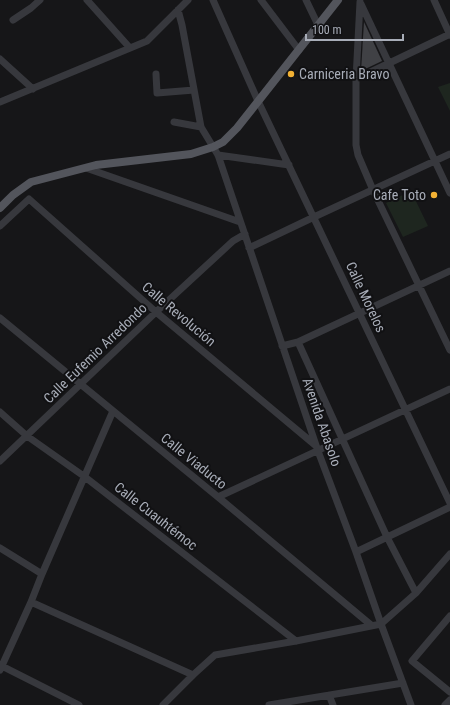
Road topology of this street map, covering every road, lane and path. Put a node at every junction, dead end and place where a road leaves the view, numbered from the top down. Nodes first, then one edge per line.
1 (40, 0) edge
2 (87, 0) edge
3 (188, 0) edge
4 (213, 0) edge
5 (261, 0) edge
6 (306, 0) edge
7 (338, 0) edge
8 (434, 0) edge
9 (359, 1) edge
10 (178, 10) junction
11 (13, 20) dead end
12 (318, 25) junction
13 (450, 34) edge
14 (130, 48) junction
15 (299, 50) junction
16 (0, 59) edge
17 (389, 63) junction
18 (156, 74) dead end
19 (356, 78) junction
20 (33, 88) junction
21 (194, 90) junction
22 (258, 101) junction
23 (0, 102) edge
24 (174, 122) dead end
25 (201, 127) junction
26 (213, 147) junction
27 (450, 154) edge
28 (218, 155) junction
29 (435, 161) junction
30 (289, 165) junction
31 (86, 168) junction
32 (373, 190) junction
33 (450, 193) edge
34 (0, 208) edge
35 (314, 217) junction
36 (240, 222) junction
37 (0, 226) edge
38 (245, 234) junction
39 (249, 248) junction
40 (450, 271) edge
41 (418, 286) junction
42 (156, 312) junction
43 (359, 313) junction
44 (0, 318) edge
45 (298, 342) junction
46 (282, 346) junction
47 (450, 350) edge
48 (81, 384) junction
49 (450, 389) edge
50 (406, 410) junction
51 (113, 411) junction
52 (0, 412) edge
53 (27, 436) junction
54 (342, 439) junction
55 (316, 448) junction
56 (0, 461) edge
57 (85, 477) junction
58 (218, 497) junction
59 (450, 503) edge
60 (450, 507) edge
61 (387, 537) junction
62 (0, 548) edge
63 (356, 552) junction
64 (450, 554) edge
65 (42, 574) junction
66 (416, 593) junction
67 (31, 602) junction
68 (450, 616) edge
69 (381, 624) junction
70 (371, 625) junction
71 (296, 641) junction
72 (414, 659) junction
73 (1, 667) edge
74 (193, 675) junction
75 (403, 683) junction
76 (450, 687) edge
77 (450, 692) edge
78 (329, 695) junction
79 (450, 700) edge
80 (77, 705) edge
81 (163, 705) edge
82 (271, 705) edge
83 (333, 705) edge
84 (411, 705) edge
85 (445, 705) edge

1 - 11 street
2 - 14 street
3 - 10 street
4 - 22 street, Calle Morelos
5 - 15 street
6 - 12 street
7 - 12 main road
8 - 13 street
9 - 17 street
9 - 19 street
10 - 14 street
10 - 21 street
12 - 15 main road
13 - 17 street
14 - 20 street
15 - 22 main road
16 - 20 street
17 - 19 street
17 - 29 street
18 - 21 street
19 - 32 street
20 - 23 street
21 - 25 street
22 - 26 main road
22 - 30 street, Calle Morelos
24 - 25 street
25 - 26 street, Avenida Abasolo
26 - 28 street, Avenida Abasolo
26 - 31 main road
27 - 29 street
28 - 30 street
28 - 36 street, Avenida Abasolo
29 - 32 street
29 - 33 street
30 - 35 street, Calle Morelos
31 - 34 main road
31 - 36 street
32 - 35 street
32 - 41 street
35 - 39 street
35 - 43 street, Calle Morelos
36 - 38 street, Avenida Abasolo
37 - 42 street, Calle Revolución
38 - 39 street, Avenida Abasolo
38 - 42 street, Calle Eufemio Arredondo
39 - 46 street, Avenida Abasolo
40 - 41 street
41 - 43 street
41 - 47 street
42 - 48 street, Calle Eufemio Arredondo
42 - 55 street, Calle Revolución
43 - 45 street
43 - 50 street, Calle Morelos
44 - 48 street, Calle Viaducto
45 - 46 street
45 - 54 street
46 - 55 street, Avenida Abasolo
48 - 51 street, Calle Viaducto
48 - 53 street, Calle Eufemio Arredondo
49 - 50 street
50 - 54 street
50 - 59 street, Calle Morelos
51 - 57 street
51 - 58 street, Calle Viaducto
52 - 53 street, Calle Cuauhtémoc
53 - 56 street, Calle Eufemio Arredondo
53 - 57 street, Calle Cuauhtémoc
54 - 55 street
54 - 61 street
55 - 58 street
55 - 63 street, Avenida Abasolo
57 - 65 street
57 - 71 street, Calle Cuauhtémoc
58 - 70 street, Calle Viaducto
60 - 61 street
61 - 63 street
61 - 66 street
62 - 65 street
63 - 69 street, Avenida Abasolo
64 - 66 street
65 - 67 street
66 - 69 street
67 - 73 street
67 - 74 street
68 - 72 street
69 - 70 street
69 - 75 street, Avenida Abasolo
70 - 71 street
71 - 74 street
72 - 76 street
72 - 77 street
73 - 80 street
74 - 81 street
75 - 78 street
75 - 84 street, Avenida Abasolo
78 - 82 street
78 - 83 street
79 - 85 street

